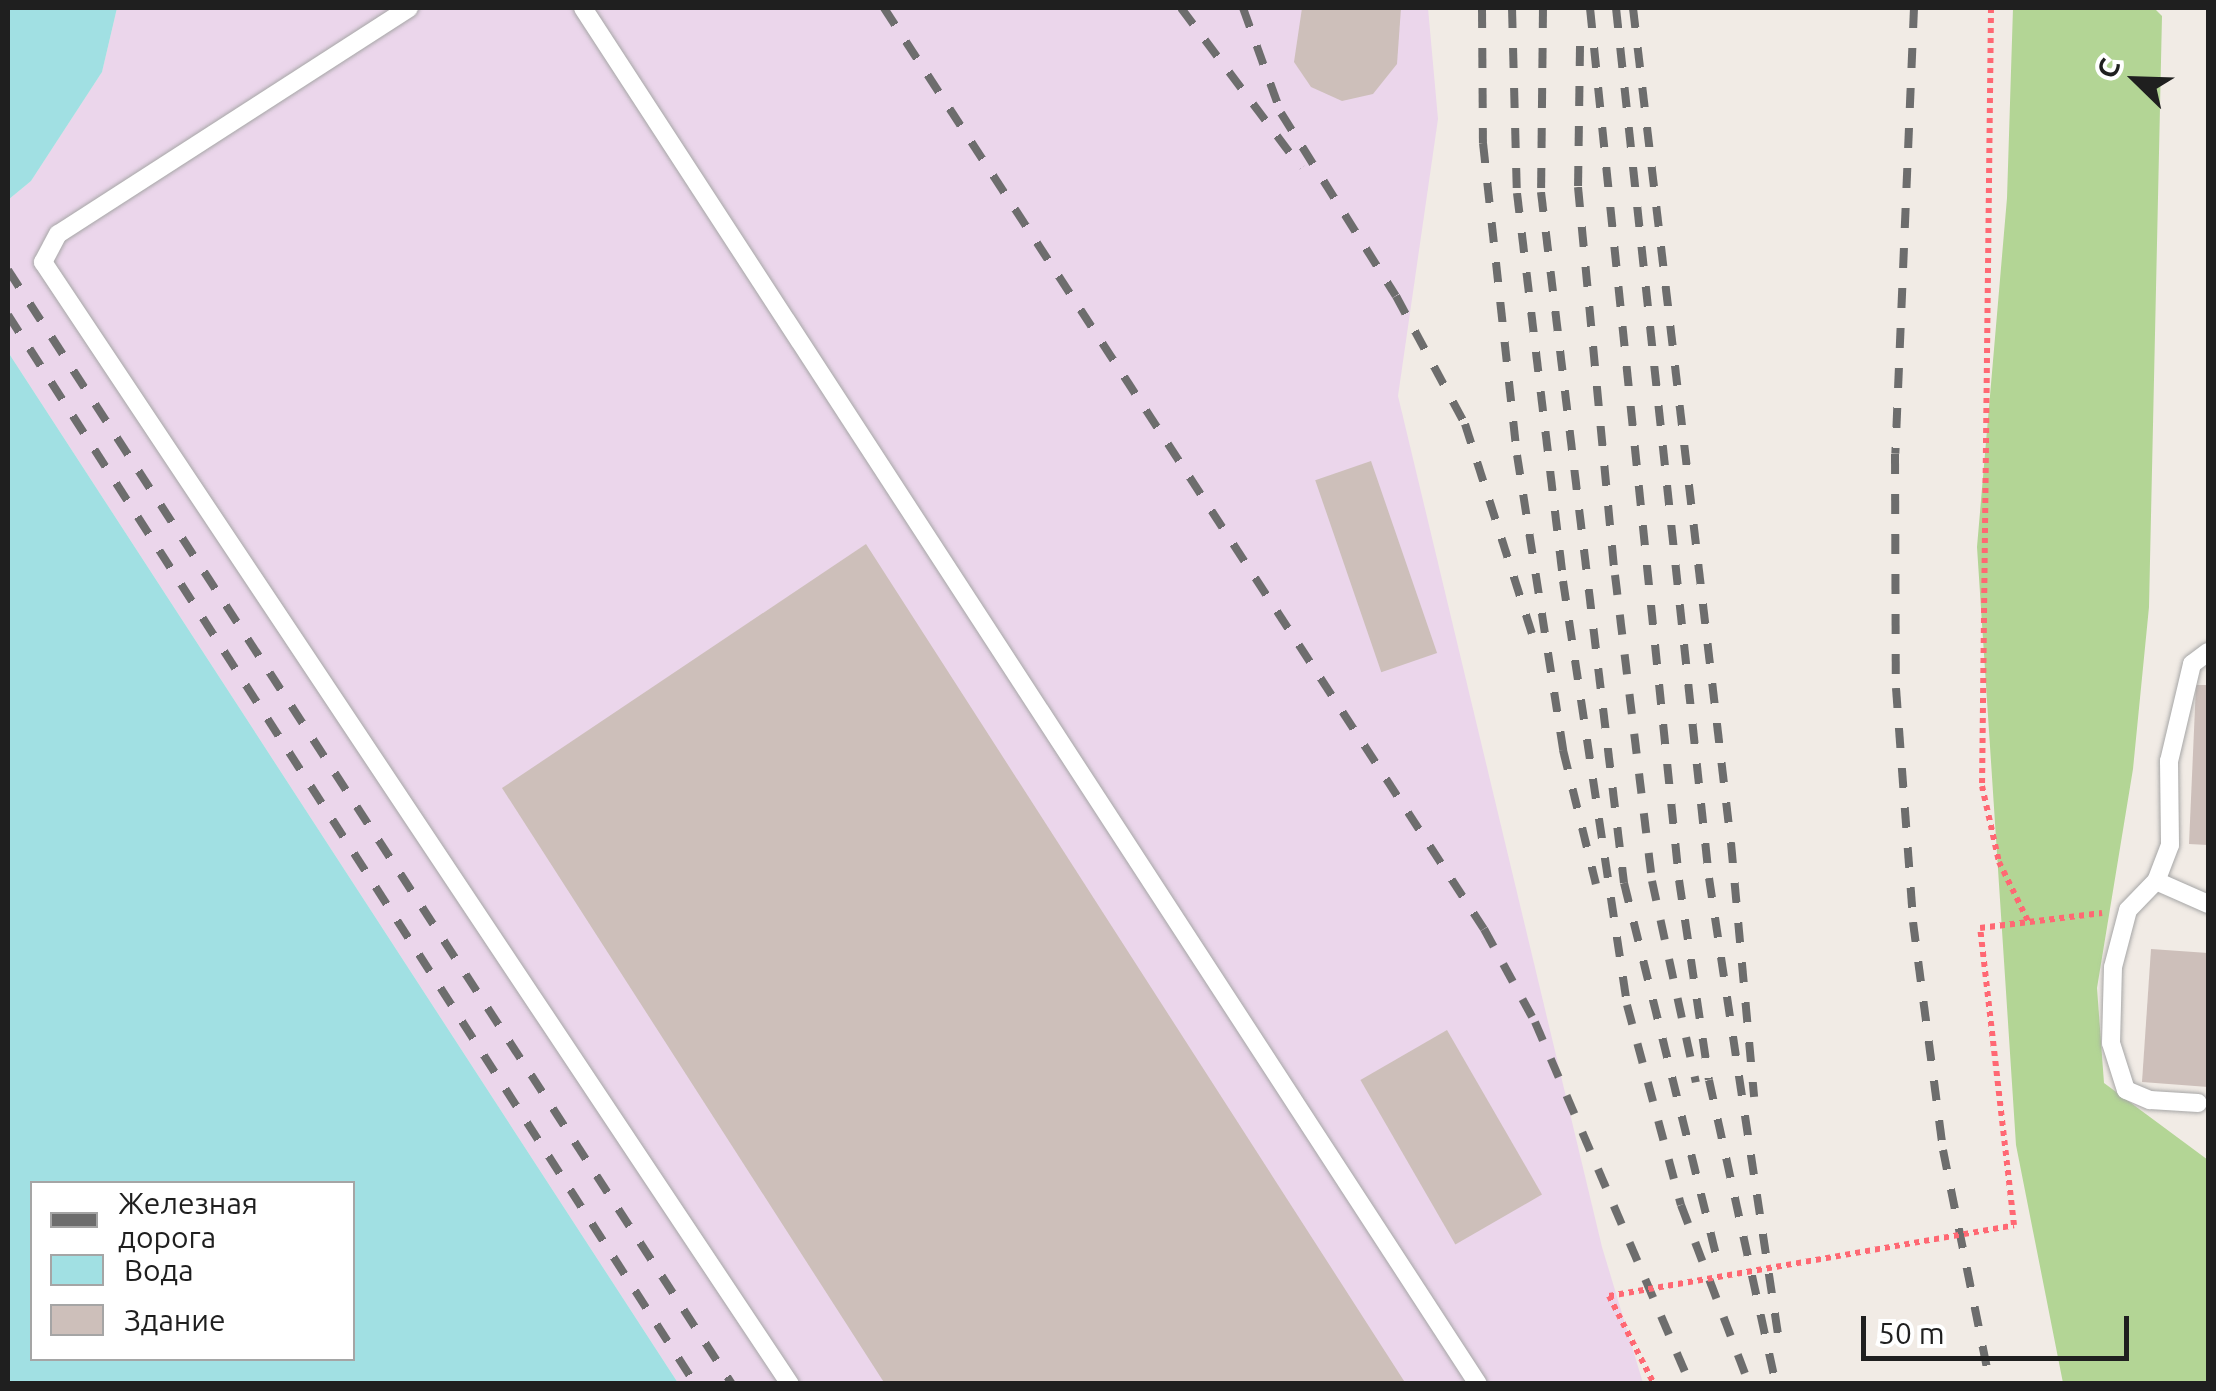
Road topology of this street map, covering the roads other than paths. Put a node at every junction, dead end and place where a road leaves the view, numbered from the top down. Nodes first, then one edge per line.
1 (409, 8) edge
2 (583, 8) edge
3 (2208, 652) edge
4 (2156, 881) junction
5 (2208, 904) edge
6 (2198, 1103) dead end
7 (790, 1384) edge
8 (1478, 1384) edge

1 - 7 lane
2 - 8 lane
3 - 4 lane
4 - 5 lane
4 - 6 lane

